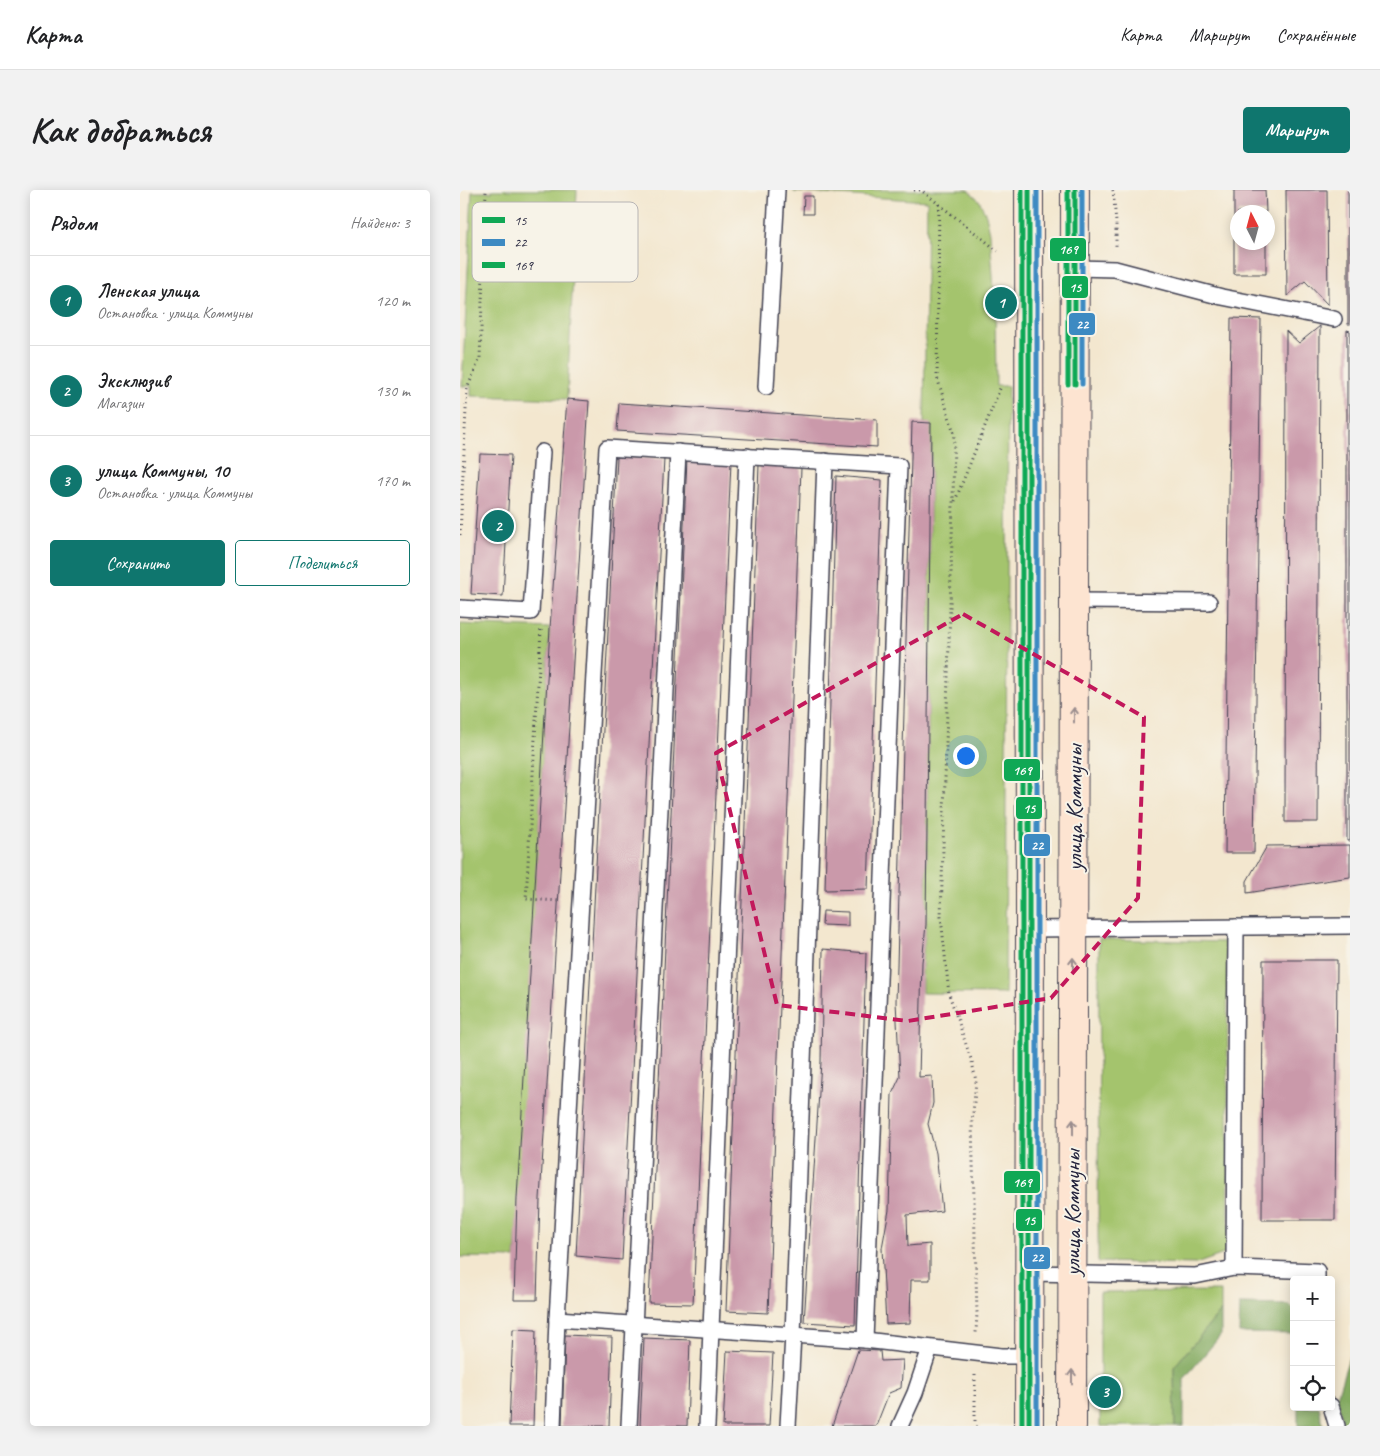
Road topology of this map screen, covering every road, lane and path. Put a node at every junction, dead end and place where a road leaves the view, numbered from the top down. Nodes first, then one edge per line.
1 (777, 190) edge
2 (914, 190) edge
3 (1030, 190) edge
4 (1075, 190) edge
5 (1113, 190) edge
6 (939, 204) junction
7 (998, 251) dead end
8 (1076, 268) junction
9 (1115, 269) junction
10 (483, 282) edge
11 (1334, 319) dead end
12 (1002, 381) dead end
13 (766, 387) dead end
14 (542, 452) dead end
15 (678, 452) junction
16 (748, 456) junction
17 (825, 461) junction
18 (954, 504) junction
19 (460, 535) edge
20 (1074, 601) junction
21 (1209, 602) dead end
22 (460, 608) edge
23 (531, 612) junction
24 (581, 902) junction
25 (1350, 926) edge
26 (1236, 927) junction
27 (1073, 928) junction
28 (1030, 929) junction
29 (1234, 1268) junction
30 (1029, 1273) junction
31 (1072, 1274) junction
32 (1317, 1276) edge
33 (977, 1313) dead end
34 (557, 1319) junction
35 (633, 1324) junction
36 (712, 1330) junction
37 (793, 1335) junction
38 (865, 1340) junction
39 (930, 1348) junction
40 (975, 1353) junction
41 (1029, 1356) junction
42 (1332, 1411) edge
43 (552, 1426) edge
44 (629, 1426) edge
45 (707, 1426) edge
46 (788, 1426) edge
47 (900, 1426) edge
48 (975, 1426) edge
49 (1029, 1426) edge
50 (1072, 1426) edge
51 (1337, 1426) edge

1 - 13 lane
2 - 6 path
3 - 28 street, улица Коммуны
4 - 8 street, улица Коммуны
5 - 9 path
6 - 7 path
6 - 18 path
8 - 9 lane
8 - 20 street, улица Коммуны
9 - 11 lane
10 - 19 path
12 - 18 path
14 - 23 lane
15 - 16 lane
15 - 24 lane
15 - 35 lane
16 - 17 lane
16 - 36 lane
17 - 37 lane
17 - 38 lane
18 - 33 path
20 - 21 lane
27 -> 20 street, улица Коммуны
22 - 23 lane
23 - 24 path
24 - 34 lane
25 - 26 lane
26 - 27 lane
26 - 29 lane
27 - 28 lane
31 -> 27 street, улица Коммуны
28 - 30 street, улица Коммуны
29 - 31 lane
29 - 32 lane
30 - 31 lane
30 - 41 street, улица Коммуны
50 -> 31 street, улица Коммуны
34 - 35 lane
34 - 43 lane
35 - 36 lane
35 - 44 lane
36 - 37 lane
36 - 45 lane
37 - 38 lane
37 - 46 lane
38 - 39 lane
39 - 40 lane
39 - 47 lane
40 - 41 lane
40 - 48 path
41 - 49 street, улица Коммуны
42 - 51 lane

